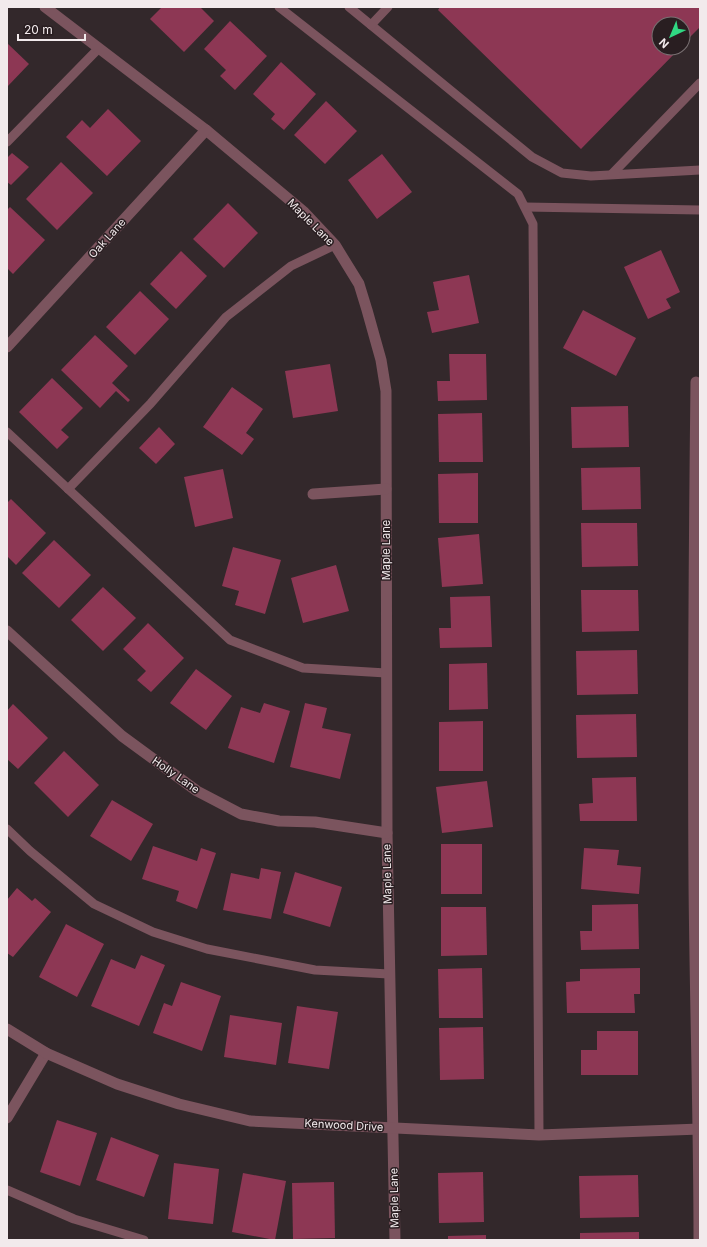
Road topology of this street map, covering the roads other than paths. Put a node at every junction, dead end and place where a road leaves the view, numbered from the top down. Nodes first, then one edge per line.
1 (45, 7) edge
2 (279, 7) edge
3 (349, 7) edge
4 (388, 7) edge
5 (371, 25) junction
6 (99, 48) junction
7 (700, 83) edge
8 (206, 130) junction
9 (7, 142) edge
10 (700, 170) edge
11 (612, 174) junction
12 (525, 207) junction
13 (700, 210) edge
14 (334, 245) junction
15 (7, 347) edge
16 (696, 382) dead end
17 (7, 432) edge
18 (386, 488) junction
19 (68, 489) junction
20 (313, 494) dead end
21 (7, 631) edge
22 (386, 673) junction
23 (7, 829) edge
24 (386, 833) junction
25 (389, 974) junction
26 (7, 1029) edge
27 (46, 1053) junction
28 (7, 1118) edge
29 (392, 1128) junction
30 (700, 1129) edge
31 (539, 1135) junction
32 (7, 1190) edge
33 (144, 1240) edge
34 (394, 1240) edge
35 (699, 1240) edge

1 - 6 street, Maple Lane
2 - 12 lane
3 - 5 lane
4 - 5 lane
5 - 11 lane
6 - 8 street, Maple Lane
6 - 9 lane
7 - 11 lane
8 - 14 street, Maple Lane
8 - 15 street, Oak Lane
10 - 11 lane
12 - 13 lane
12 - 31 lane
14 - 18 street, Maple Lane
14 - 19 lane
16 - 30 street
17 - 19 lane
18 - 20 street
18 - 22 street, Maple Lane
19 - 22 lane
21 - 24 street, Holly Lane
22 - 24 street, Maple Lane
23 - 25 lane
24 - 25 street, Maple Lane
25 - 29 street, Maple Lane
26 - 27 street, Kenwood Drive
27 - 28 street
27 - 29 street, Kenwood Drive
29 - 31 street, Kenwood Drive
29 - 34 street, Maple Lane
30 - 31 street, Kenwood Drive
30 - 35 street
32 - 33 lane

